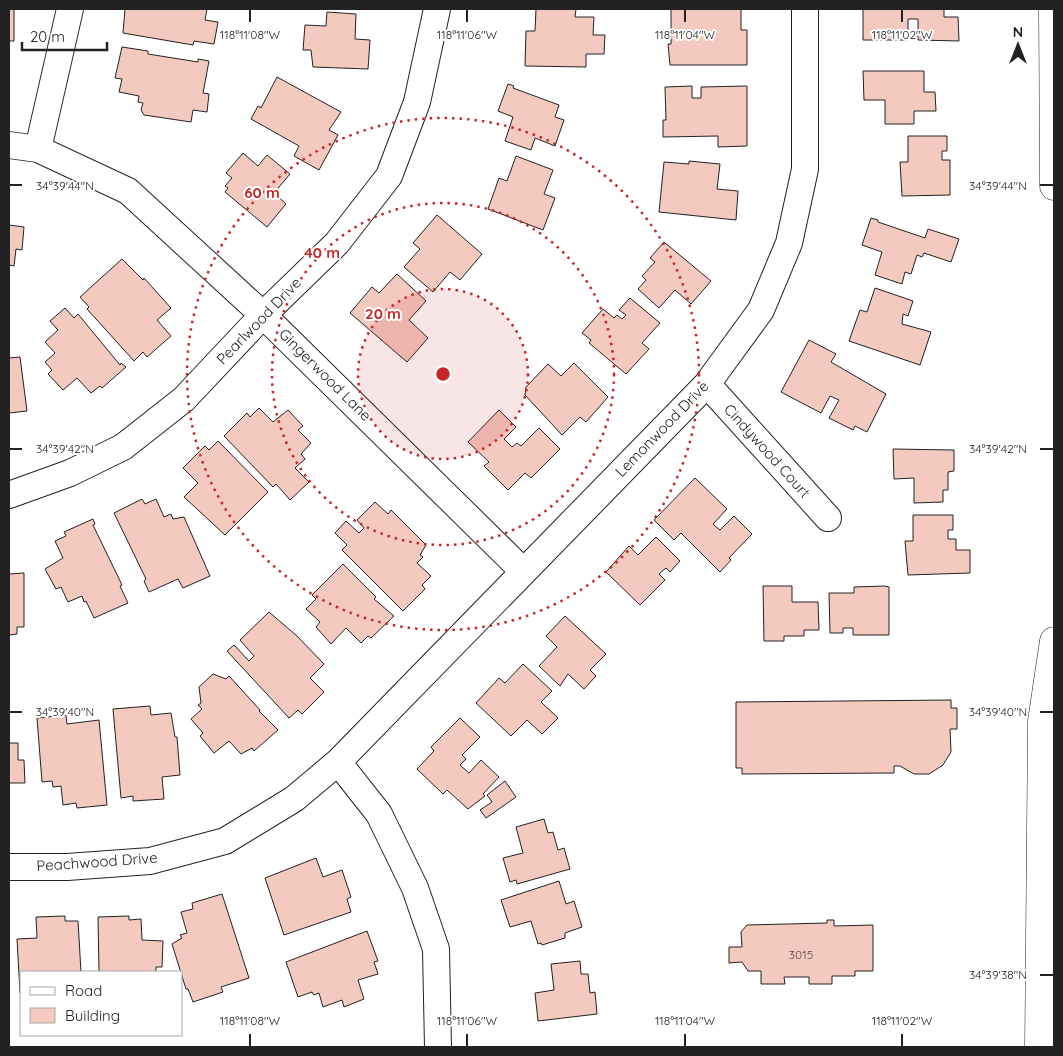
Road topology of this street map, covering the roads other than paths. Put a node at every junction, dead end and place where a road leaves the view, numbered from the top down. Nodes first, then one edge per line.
1 (70, 9) edge
2 (437, 9) edge
3 (805, 9) edge
4 (1054, 9) edge
5 (9, 145) edge
6 (38, 149) junction
7 (1054, 186) edge
8 (263, 315) junction
9 (707, 384) junction
10 (9, 496) edge
11 (828, 518) dead end
12 (523, 571) junction
13 (1054, 641) edge
14 (338, 762) junction
15 (9, 867) edge
16 (438, 1047) edge
17 (1039, 1047) edge

1 - 6 street
2 - 8 street, Pearlwood Drive
3 - 9 street, Lemonwood Drive
4 - 7 main road
5 - 6 street, Gingerwood Lane
6 - 8 street, Gingerwood Lane
8 - 10 street, Pearlwood Drive
8 - 12 street, Gingerwood Lane
9 - 11 street, Cindywood Court
9 - 12 street, Lemonwood Drive
12 - 14 street, Lemonwood Drive
13 - 17 main road
14 - 15 street, Peachwood Drive
14 - 16 street

